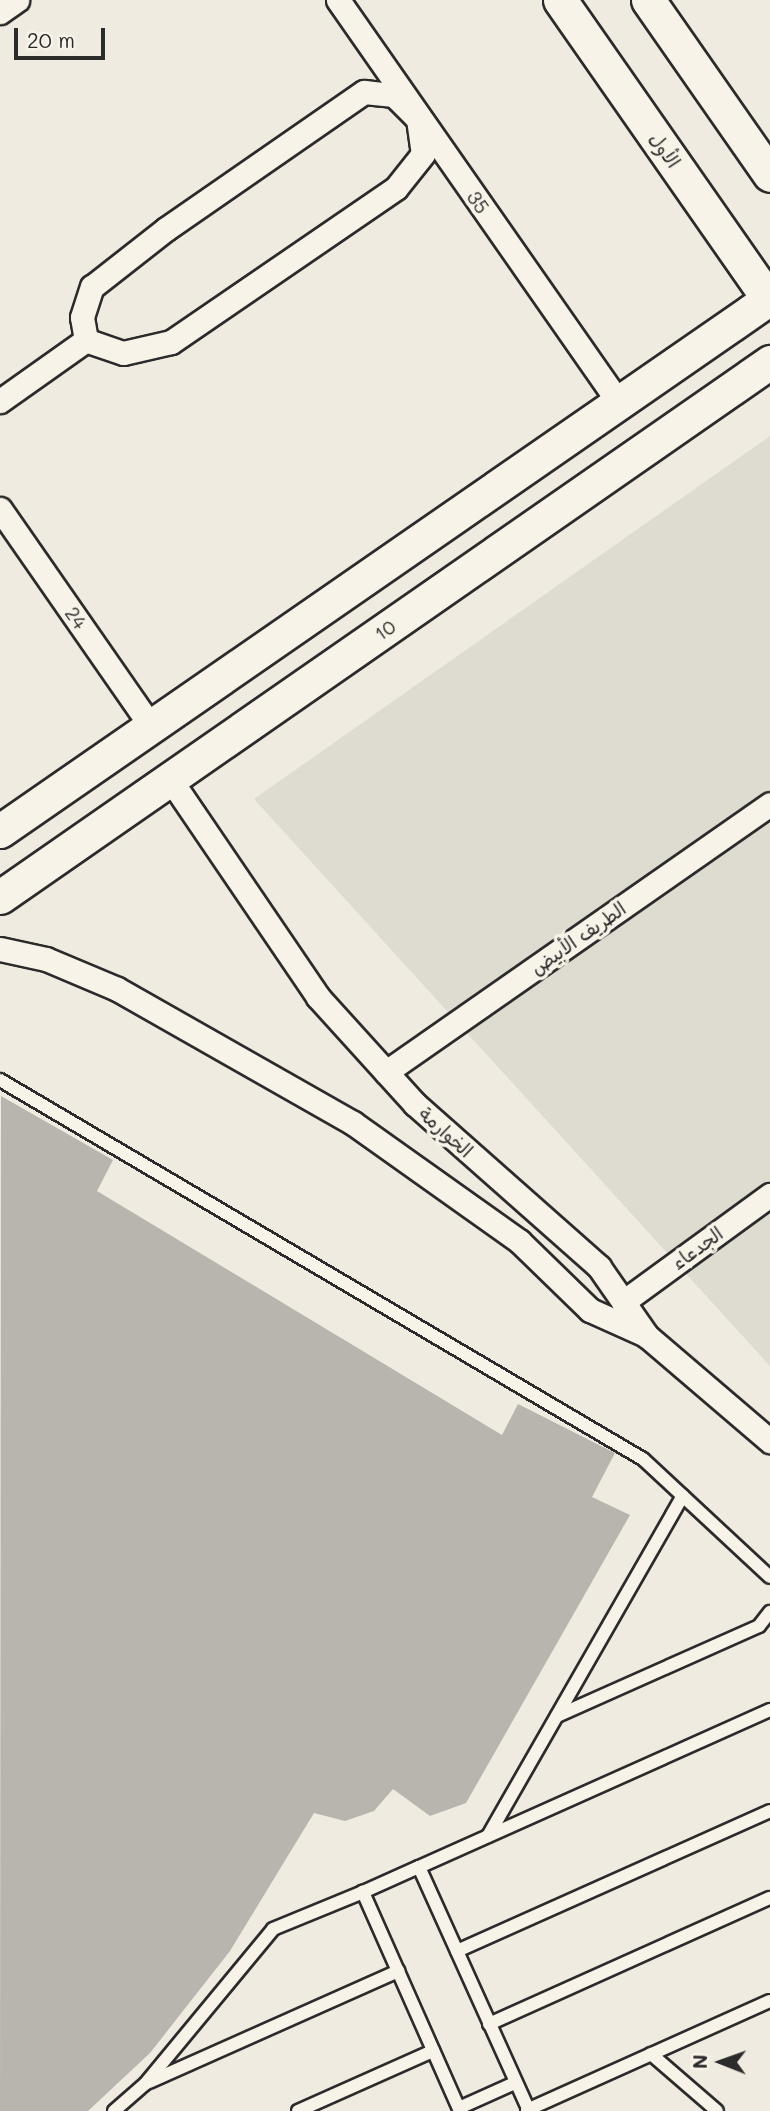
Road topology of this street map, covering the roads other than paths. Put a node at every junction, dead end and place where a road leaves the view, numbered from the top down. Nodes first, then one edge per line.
1 (17, 0) edge
2 (338, 0) edge
3 (560, 0) edge
4 (648, 0) edge
5 (0, 12) edge
6 (770, 175) edge
7 (770, 299) edge
8 (86, 340) junction
9 (770, 362) edge
10 (0, 401) edge
11 (619, 403) junction
12 (0, 509) edge
13 (152, 728) junction
14 (170, 779) junction
15 (770, 804) edge
16 (0, 831) edge
17 (0, 897) edge
18 (0, 949) edge
19 (386, 1072) junction
20 (0, 1080) edge
21 (770, 1195) edge
22 (623, 1302) junction
23 (647, 1336) junction
24 (770, 1441) edge
25 (683, 1496) junction
26 (770, 1577) edge
27 (770, 1612) edge
28 (770, 1710) edge
29 (557, 1716) junction
30 (770, 1811) edge
31 (488, 1836) junction
32 (419, 1867) junction
33 (363, 1892) junction
34 (770, 1898) edge
35 (457, 1951) junction
36 (398, 1971) junction
37 (770, 2001) edge
38 (489, 2024) junction
39 (433, 2051) junction
40 (651, 2054) junction
41 (515, 2083) junction
42 (145, 2084) junction
43 (459, 2110) edge
44 (528, 2110) edge
45 (114, 2111) edge
46 (298, 2111) edge
47 (717, 2111) edge

1 - 5 street
2 - 11 street, 35
3 - 7 street, الأول
4 - 6 street
7 - 11 street
8 - 8 street
8 - 10 street
9 - 14 street, 10
11 - 13 street
12 - 13 street, 24
13 - 16 street
14 - 17 street, 10
14 - 19 street, الخوارمة
15 - 19 street, الطريف الأبيض
18 - 23 street
19 - 22 street, الخوارمة
20 - 25 lane
21 - 22 street, الجدعاء
22 - 23 street, الخوارمة
23 - 24 street, الخوارمة
25 - 26 lane
25 - 29 lane
27 - 29 lane
28 - 31 lane
29 - 31 lane
30 - 35 lane
31 - 32 lane
32 - 33 lane
32 - 35 lane
33 - 36 lane
33 - 42 lane
34 - 38 lane
35 - 38 lane
36 - 39 lane
36 - 42 lane
37 - 40 lane
38 - 41 lane
39 - 43 lane
39 - 46 lane
40 - 44 lane
40 - 47 lane
41 - 43 lane
41 - 44 lane
42 - 45 lane

